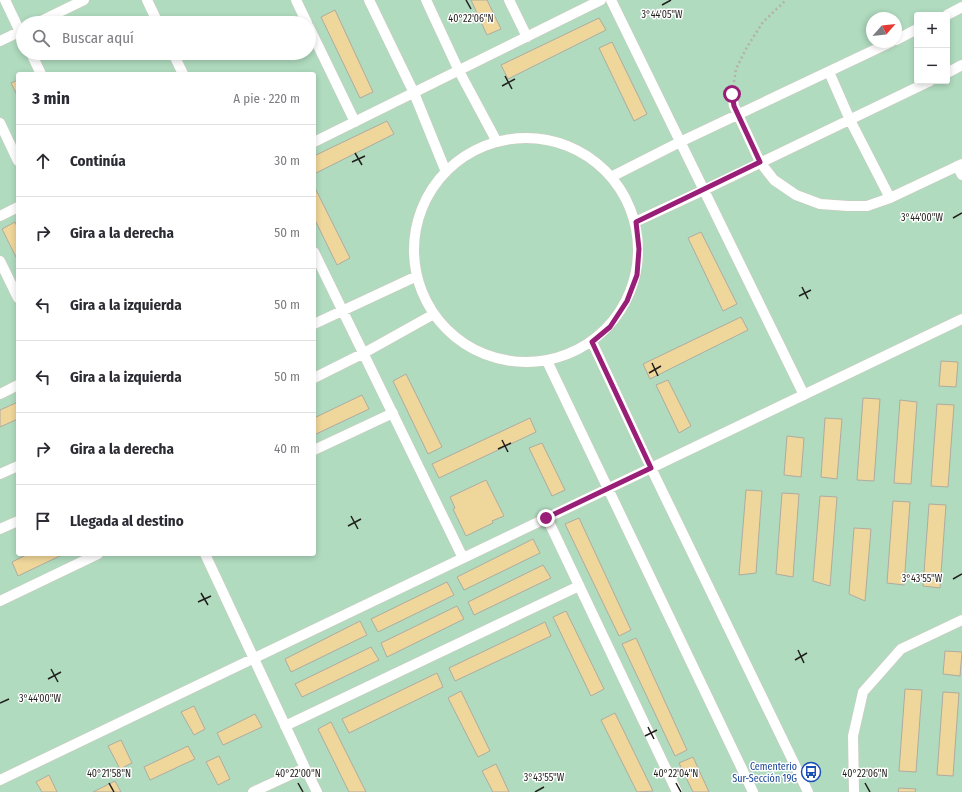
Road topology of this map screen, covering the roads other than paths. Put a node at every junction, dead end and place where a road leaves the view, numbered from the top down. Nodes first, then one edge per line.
1 (5, 0) edge
2 (84, 0) edge
3 (147, 0) edge
4 (296, 0) edge
5 (369, 0) edge
6 (426, 0) edge
7 (509, 0) edge
8 (601, 0) edge
9 (612, 0) edge
10 (962, 8) edge
11 (950, 13) edge
12 (51, 16) edge
13 (155, 16) edge
14 (304, 16) edge
15 (16, 21) edge
16 (914, 31) edge
17 (16, 35) edge
18 (527, 37) junction
19 (902, 37) edge
20 (0, 41) edge
21 (316, 41) edge
22 (879, 48) edge
23 (34, 60) edge
24 (176, 60) edge
25 (962, 65) edge
26 (459, 71) junction
27 (950, 71) edge
28 (40, 72) edge
29 (182, 72) edge
30 (829, 72) junction
31 (924, 84) edge
32 (414, 93) junction
33 (732, 94) road end
34 (738, 115) junction
35 (850, 120) junction
36 (355, 122) junction
37 (0, 124) edge
38 (316, 141) edge
39 (497, 142) junction
40 (680, 142) junction
41 (16, 157) edge
42 (760, 162) junction
43 (960, 165) edge
44 (446, 172) junction
45 (962, 176) edge
46 (612, 177) junction
47 (704, 190) junction
48 (890, 198) junction
49 (16, 208) edge
50 (0, 216) edge
51 (636, 222) junction
52 (316, 256) edge
53 (0, 261) edge
54 (417, 276) junction
55 (16, 294) edge
56 (342, 310) junction
57 (434, 314) junction
58 (962, 319) edge
59 (316, 323) edge
60 (592, 342) junction
61 (364, 353) junction
62 (547, 362) junction
63 (316, 377) edge
64 (16, 386) edge
65 (0, 394) edge
66 (804, 395) junction
67 (392, 413) junction
68 (316, 449) edge
69 (16, 467) edge
70 (651, 468) junction
71 (0, 474) edge
72 (607, 489) junction
73 (546, 518) junction
74 (16, 522) edge
75 (0, 529) edge
76 (94, 556) edge
77 (206, 556) edge
78 (463, 558) junction
79 (579, 586) junction
80 (0, 601) edge
81 (962, 620) edge
82 (254, 658) junction
83 (285, 726) junction
84 (305, 768) junction
85 (0, 780) edge
86 (254, 792) edge
87 (317, 792) edge
88 (677, 792) edge
89 (753, 792) edge
90 (808, 792) edge
91 (854, 792) edge

1 - 15 lane
2 - 12 lane
3 - 13 lane
4 - 14 lane
5 - 32 lane
6 - 26 lane
7 - 18 lane
8 - 18 lane
9 - 40 lane
10 - 11 lane
16 - 19 lane
17 - 20 lane
18 - 26 lane
21 - 36 lane
22 - 30 lane
23 - 28 lane
24 - 29 lane
25 - 27 lane
26 - 32 lane
26 - 39 lane
30 - 34 lane
30 - 35 lane
31 - 35 lane
32 - 36 lane
32 - 44 lane
33 - 34 lane
34 - 40 lane
34 - 42 lane
35 - 42 lane
35 - 48 lane
36 - 38 lane
37 - 41 lane
39 - 44 lane
39 - 46 lane
40 - 46 lane
40 - 47 lane
42 - 47 lane
42 - 48 lane
43 - 45 lane
43 - 48 lane
44 - 54 lane
46 - 51 lane
47 - 51 lane
47 - 66 lane
49 - 50 lane
51 - 60 lane
52 - 56 lane
53 - 55 lane
54 - 56 lane
54 - 57 lane
56 - 59 lane
56 - 61 lane
57 - 61 lane
57 - 62 lane
58 - 66 lane
60 - 62 lane
60 - 70 lane
61 - 63 lane
61 - 67 lane
62 - 72 lane
64 - 65 lane
66 - 70 lane
67 - 68 lane
67 - 78 lane
69 - 71 lane
70 - 72 lane
70 - 90 lane
72 - 73 lane
72 - 89 lane
73 - 78 lane
73 - 79 lane
74 - 75 lane
76 - 80 lane
77 - 82 lane
78 - 82 lane
79 - 83 lane
79 - 88 lane
81 - 91 lane
82 - 83 lane
82 - 85 lane
83 - 84 lane
84 - 86 lane
84 - 87 lane

